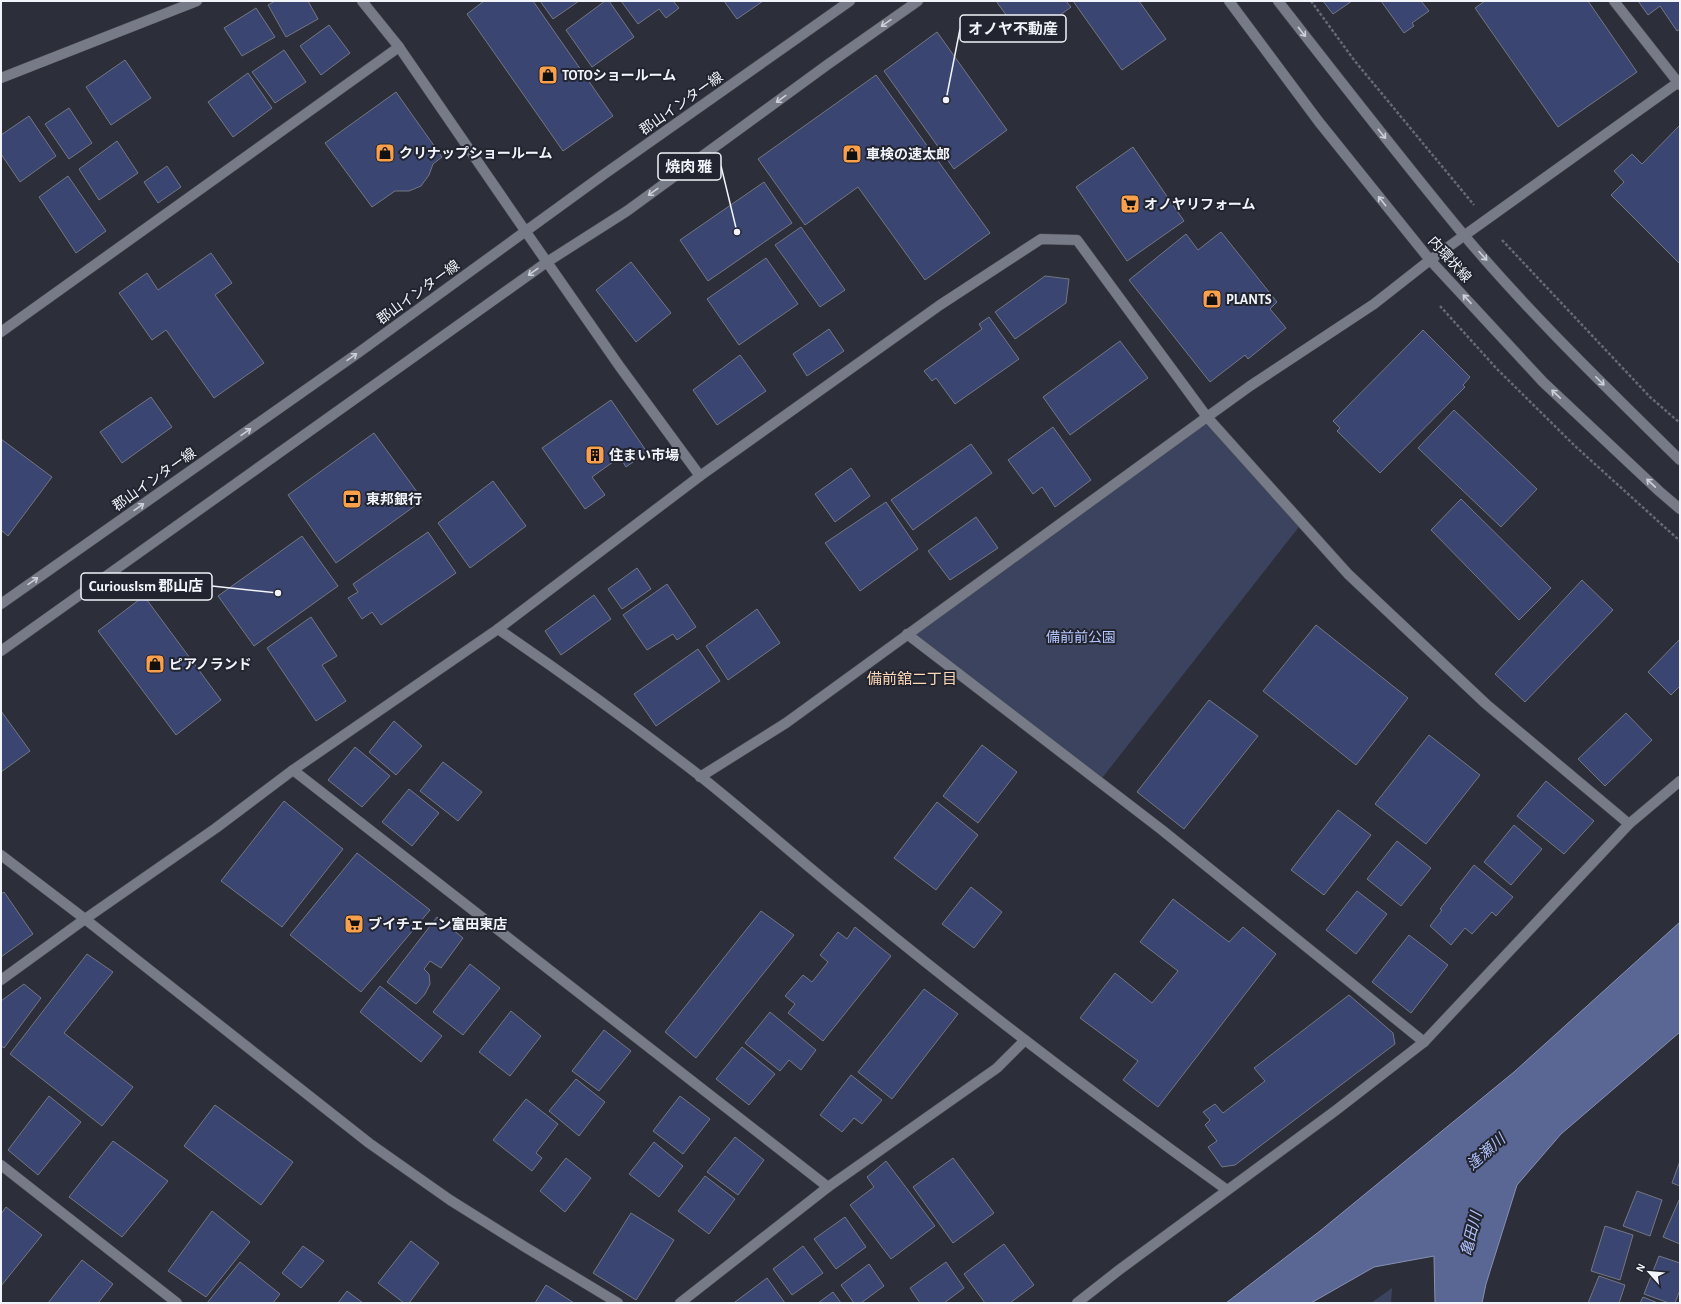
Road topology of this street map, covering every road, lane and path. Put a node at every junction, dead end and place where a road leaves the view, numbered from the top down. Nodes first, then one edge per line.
1 (197, 1) edge
2 (362, 1) edge
3 (850, 1) edge
4 (918, 1) edge
5 (1229, 1) edge
6 (1278, 1) edge
7 (1311, 1) edge
8 (1614, 1) edge
9 (399, 47) junction
10 (1, 78) edge
11 (1679, 83) edge
12 (1474, 205) dead end
13 (526, 232) junction
14 (1464, 235) junction
15 (1502, 240) dead end
16 (1430, 260) junction
17 (547, 262) junction
18 (1, 332) edge
19 (1207, 417) junction
20 (1680, 423) edge
21 (1680, 460) edge
22 (700, 476) junction
23 (1680, 509) edge
24 (1, 604) edge
25 (498, 629) junction
26 (907, 634) junction
27 (1, 651) edge
28 (293, 770) junction
29 (700, 776) junction
30 (1680, 781) edge
31 (1629, 824) junction
32 (1, 855) edge
33 (85, 919) junction
34 (1, 980) edge
35 (1026, 1040) junction
36 (1424, 1042) junction
37 (1, 1165) edge
38 (828, 1188) junction
39 (1227, 1190) junction
40 (177, 1303) edge
41 (618, 1303) edge
42 (680, 1303) edge
43 (1077, 1303) edge

1 - 10 street
2 - 9 street
3 - 13 street, 郡山インター線
4 -> 17 street
16 -> 5 street, 内環状線
6 -> 14 street, 内環状線
7 - 12 path
8 - 11 street
9 - 13 street
9 - 18 street
11 - 14 street
13 - 17 street
24 -> 13 street, 郡山インター線
14 - 16 street
14 -> 21 street, 内環状線
15 - 20 path
16 - 19 street
23 -> 16 street, 内環状線
17 - 22 street
17 -> 27 street
19 - 22 street
19 - 26 street
19 - 31 street
22 - 25 street
25 - 28 street
25 - 29 street
26 - 29 street
26 - 36 street
28 - 33 street
28 - 38 street
29 - 35 street
30 - 31 street
31 - 36 street
32 - 33 street
33 - 34 street
33 - 41 street
35 - 38 street
35 - 39 street
36 - 39 street
37 - 40 street
38 - 42 street
39 - 43 street

